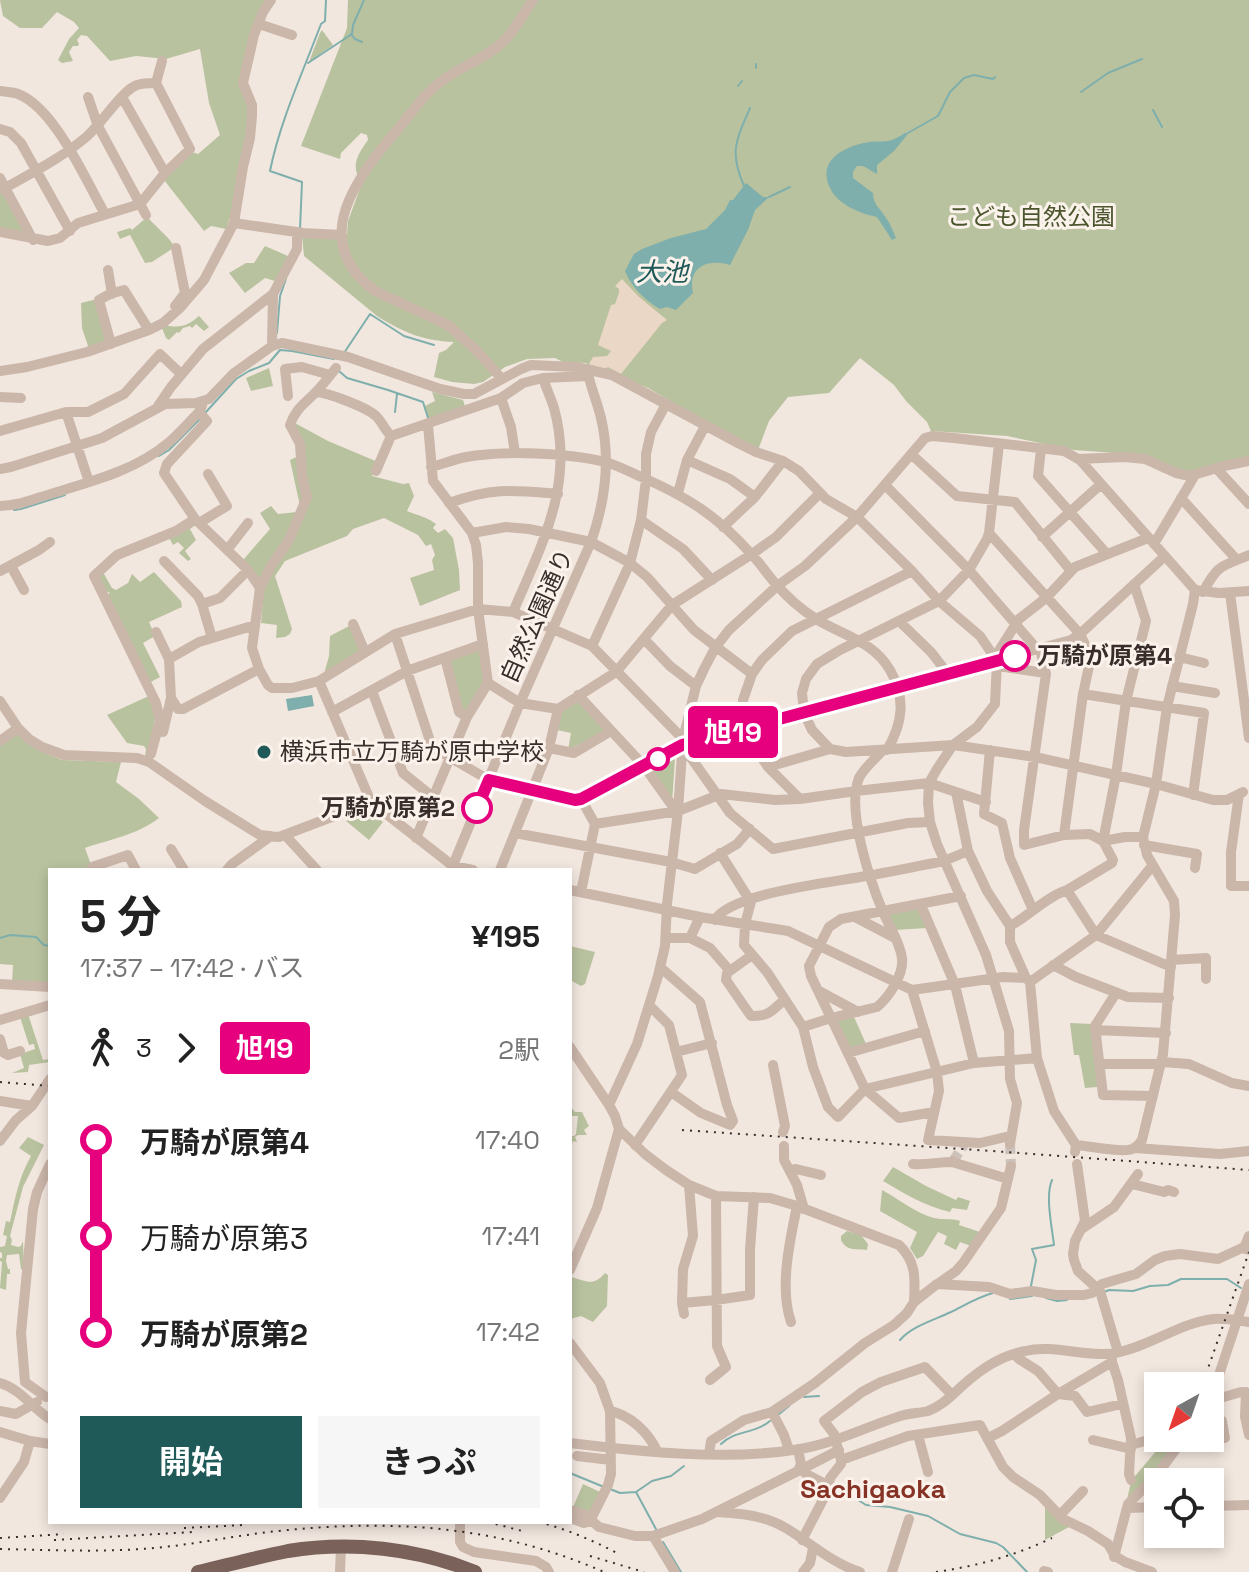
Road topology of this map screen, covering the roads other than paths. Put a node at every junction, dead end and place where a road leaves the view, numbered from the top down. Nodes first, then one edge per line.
1 (271, 0) edge
2 (533, 0) edge
3 (259, 24) junction
4 (292, 35) dead end
5 (162, 61) dead end
6 (156, 83) junction
7 (0, 91) edge
8 (88, 97) dead end
9 (122, 97) junction
10 (98, 126) junction
11 (0, 129) edge
12 (69, 150) junction
13 (36, 171) junction
14 (165, 173) junction
15 (2, 185) edge
16 (140, 204) junction
17 (105, 214) junction
18 (146, 215) dead end
19 (234, 223) junction
20 (70, 231) junction
21 (0, 232) edge
22 (300, 232) junction
23 (341, 235) junction
24 (33, 240) junction
25 (176, 248) dead end
26 (108, 270) dead end
27 (112, 294) junction
28 (273, 294) junction
29 (163, 323) junction
30 (149, 330) junction
31 (111, 344) junction
32 (272, 346) junction
33 (0, 371) edge
34 (587, 373) junction
35 (181, 374) junction
36 (543, 378) junction
37 (502, 379) junction
38 (316, 392) junction
39 (288, 396) dead end
40 (0, 397) edge
41 (21, 398) dead end
42 (501, 398) junction
43 (205, 401) junction
44 (666, 404) junction
45 (157, 408) junction
46 (66, 412) junction
47 (202, 415) junction
48 (428, 425) junction
49 (705, 426) junction
50 (0, 431) edge
51 (391, 436) junction
52 (999, 444) junction
53 (77, 446) junction
54 (1041, 449) junction
55 (515, 453) junction
56 (911, 454) junction
57 (560, 455) junction
58 (1078, 459) junction
59 (687, 460) junction
60 (783, 461) junction
61 (1249, 461) edge
62 (606, 462) junction
63 (431, 467) junction
64 (1216, 468) junction
65 (0, 469) edge
66 (376, 471) dead end
67 (208, 474) dead end
68 (1195, 475) junction
69 (646, 479) junction
70 (89, 482) junction
71 (885, 485) junction
72 (1100, 485) junction
73 (678, 493) junction
74 (820, 493) junction
75 (558, 494) junction
76 (755, 497) junction
77 (1181, 498) junction
78 (993, 500) junction
79 (449, 503) junction
80 (1249, 504) edge
81 (0, 506) edge
82 (1069, 512) junction
83 (857, 517) junction
84 (641, 520) junction
85 (197, 521) junction
86 (248, 523) dead end
87 (723, 527) junction
88 (547, 532) junction
89 (472, 533) junction
90 (989, 533) junction
91 (1042, 537) junction
92 (1151, 541) junction
93 (50, 542) dead end
94 (591, 542) junction
95 (227, 550) junction
96 (752, 554) junction
97 (1107, 554) junction
98 (1249, 555) edge
99 (1165, 556) junction
100 (1237, 560) junction
101 (164, 561) dead end
102 (630, 563) junction
103 (11, 566) junction
104 (248, 570) junction
105 (969, 570) junction
106 (0, 571) edge
107 (912, 571) junction
108 (1071, 571) junction
109 (712, 580) junction
110 (1134, 584) junction
111 (777, 586) junction
112 (260, 588) junction
113 (24, 590) dead end
114 (1199, 591) junction
115 (1249, 591) edge
116 (1230, 593) junction
117 (1046, 598) junction
118 (939, 601) junction
119 (202, 604) junction
120 (672, 605) junction
121 (478, 609) junction
122 (513, 612) junction
123 (816, 619) junction
124 (899, 621) junction
125 (1015, 623) junction
126 (353, 624) dead end
127 (255, 625) junction
128 (553, 628) junction
129 (156, 632) dead end
130 (395, 634) junction
131 (1080, 634) junction
132 (212, 638) junction
133 (644, 639) junction
134 (860, 641) junction
135 (483, 644) junction
136 (592, 646) junction
137 (715, 648) junction
138 (1039, 649) junction
139 (365, 652) junction
140 (1179, 657) junction
141 (445, 658) junction
142 (169, 659) junction
143 (997, 661) junction
144 (1204, 663) dead end
145 (259, 669) junction
146 (407, 671) junction
147 (616, 672) junction
148 (1045, 673) junction
149 (752, 674) junction
150 (948, 674) junction
151 (319, 681) junction
152 (1245, 682) edge
153 (488, 683) junction
154 (696, 686) junction
155 (1172, 686) junction
156 (898, 688) junction
157 (372, 691) junction
158 (1215, 693) dead end
159 (1083, 694) junction
160 (578, 695) junction
161 (171, 698) junction
162 (0, 701) edge
163 (1126, 701) junction
164 (520, 703) junction
165 (1167, 707) junction
166 (558, 709) junction
167 (332, 712) junction
168 (804, 713) junction
169 (467, 717) junction
170 (18, 728) junction
171 (742, 729) junction
172 (611, 731) junction
173 (1249, 738) edge
174 (0, 741) edge
175 (682, 742) junction
176 (953, 745) junction
177 (549, 748) junction
178 (830, 749) junction
179 (885, 750) junction
180 (990, 750) junction
181 (1035, 757) junction
182 (150, 758) junction
183 (450, 758) junction
184 (1072, 765) junction
185 (644, 766) junction
186 (768, 767) junction
187 (1116, 775) junction
188 (489, 780) junction
189 (929, 783) junction
190 (1156, 784) junction
191 (531, 790) junction
192 (856, 791) junction
193 (956, 792) junction
194 (715, 795) junction
195 (1193, 795) junction
196 (434, 798) junction
197 (581, 799) junction
198 (800, 799) junction
199 (371, 802) junction
200 (986, 802) junction
201 (677, 811) junction
202 (930, 822) junction
203 (595, 824) junction
204 (750, 829) junction
205 (859, 831) junction
206 (515, 833) junction
207 (285, 835) junction
208 (1064, 835) junction
209 (271, 836) junction
210 (416, 838) junction
211 (1103, 841) junction
212 (1144, 841) junction
213 (590, 847) junction
214 (171, 849) dead end
215 (968, 851) junction
216 (720, 853) junction
217 (944, 861) junction
218 (671, 862) junction
219 (1153, 865) junction
220 (92, 867) dead end
221 (135, 868) edge
222 (183, 868) edge
223 (229, 868) edge
224 (315, 868) edge
225 (452, 868) edge
226 (501, 868) edge
227 (1195, 868) dead end
228 (869, 876) junction
229 (1249, 886) edge
230 (1067, 890) junction
231 (576, 891) edge
232 (961, 896) junction
233 (750, 899) junction
234 (921, 905) junction
235 (667, 909) junction
236 (1033, 910) junction
237 (883, 912) junction
238 (700, 917) junction
239 (855, 917) junction
240 (715, 920) junction
241 (745, 924) junction
242 (1010, 926) junction
243 (1096, 935) junction
244 (666, 938) junction
245 (690, 938) junction
246 (895, 938) junction
247 (819, 946) junction
248 (752, 955) junction
249 (1171, 964) junction
250 (1053, 965) junction
251 (660, 967) junction
252 (730, 971) junction
253 (995, 978) junction
254 (1206, 979) dead end
255 (1028, 980) junction
256 (895, 983) junction
257 (0, 984) edge
258 (955, 985) junction
259 (48, 987) edge
260 (912, 990) junction
261 (819, 991) junction
262 (1116, 993) junction
263 (1169, 998) junction
264 (784, 1000) junction
265 (649, 1005) junction
266 (48, 1006) edge
267 (858, 1012) junction
268 (831, 1018) junction
269 (0, 1020) edge
270 (803, 1027) junction
271 (1095, 1030) junction
272 (925, 1031) junction
273 (1166, 1033) junction
274 (0, 1039) edge
275 (712, 1043) junction
276 (572, 1050) edge
277 (20, 1051) dead end
278 (676, 1052) junction
279 (848, 1053) junction
280 (1037, 1058) junction
281 (1008, 1060) junction
282 (974, 1063) junction
283 (1162, 1063) junction
284 (1100, 1064) junction
285 (773, 1065) dead end
286 (937, 1072) junction
287 (48, 1082) edge
288 (1249, 1086) edge
289 (865, 1089) junction
290 (671, 1092) junction
291 (1153, 1096) junction
292 (0, 1101) edge
293 (33, 1104) junction
294 (609, 1105) junction
295 (934, 1112) junction
296 (619, 1129) junction
297 (783, 1132) dead end
298 (0, 1141) edge
299 (635, 1145) junction
300 (784, 1146) dead end
301 (1135, 1148) junction
302 (1249, 1151) edge
303 (913, 1164) dead end
304 (1077, 1164) dead end
305 (1011, 1166) tunnel mouth
306 (48, 1169) edge
307 (790, 1170) junction
308 (821, 1175) dead end
309 (1008, 1179) junction
310 (689, 1185) junction
311 (1174, 1192) dead end
312 (716, 1196) junction
313 (754, 1197) junction
314 (800, 1208) junction
315 (1083, 1229) junction
316 (1249, 1236) edge
317 (1247, 1249) edge
318 (572, 1265) edge
319 (937, 1284) junction
320 (1247, 1289) edge
321 (1100, 1292) junction
322 (716, 1300) junction
323 (914, 1302) junction
324 (1243, 1321) edge
325 (791, 1322) dead end
326 (572, 1346) edge
327 (1014, 1354) junction
328 (1114, 1356) junction
329 (1221, 1372) edge
330 (710, 1380) dead end
331 (0, 1383) edge
332 (1247, 1393) edge
333 (1058, 1394) junction
334 (952, 1395) junction
335 (48, 1397) edge
336 (1224, 1398) edge
337 (1122, 1404) junction
338 (32, 1405) junction
339 (0, 1411) edge
340 (610, 1411) junction
341 (774, 1415) junction
342 (48, 1417) edge
343 (0, 1432) edge
344 (1224, 1432) edge
345 (918, 1435) junction
346 (1249, 1435) edge
347 (988, 1438) junction
348 (1225, 1438) dead end
349 (1093, 1440) dead end
350 (30, 1441) junction
351 (1144, 1442) edge
352 (572, 1443) edge
353 (48, 1444) edge
354 (611, 1447) junction
355 (1131, 1447) junction
356 (793, 1450) junction
357 (839, 1450) junction
358 (657, 1451) junction
359 (1174, 1452) edge
360 (709, 1454) junction
361 (577, 1456) dead end
362 (611, 1460) junction
363 (804, 1467) junction
364 (928, 1472) dead end
365 (1131, 1480) dead end
366 (827, 1485) junction
367 (1083, 1491) dead end
368 (0, 1498) edge
369 (1249, 1505) edge
370 (1224, 1506) edge
371 (1144, 1507) edge
372 (1127, 1508) junction
373 (716, 1512) junction
374 (1060, 1515) junction
375 (572, 1517) edge
376 (909, 1519) dead end
377 (590, 1521) junction
378 (460, 1524) edge
379 (657, 1535) junction
380 (802, 1540) junction
381 (341, 1547) junction
382 (813, 1548) junction
383 (1114, 1557) junction
384 (198, 1572) edge
385 (340, 1572) edge
386 (475, 1572) edge
387 (549, 1572) edge
388 (675, 1572) edge
389 (803, 1572) edge
390 (860, 1572) edge
391 (892, 1572) edge
392 (1152, 1572) edge

1 - 3 street
2 - 23 street
3 - 4 street
3 - 19 street
5 - 6 street
6 - 9 street
6 - 14 street
7 - 12 street
8 - 10 street
9 - 10 street
9 - 14 street
10 - 12 street
10 - 16 street
11 - 13 street
12 - 13 street
12 - 17 street
13 - 15 street
13 - 20 street
14 - 16 street
15 - 24 street
16 - 17 street
16 - 18 street
17 - 20 street
19 - 22 street
19 - 29 street
20 - 24 street
21 - 24 street
22 - 23 street
22 - 28 street
23 - 37 street
25 - 29 street
26 - 27 street
27 - 30 street
27 - 31 street
28 - 32 street
28 - 35 street
29 - 30 street
30 - 31 street
31 - 33 street
32 - 37 street
32 - 43 street
34 - 36 street
34 - 37 street
34 - 44 street
34 - 62 street, 自然公園通り
35 - 45 street
35 - 46 street
36 - 42 street
36 - 57 street
38 - 39 street
38 - 51 street
38 - 112 street
40 - 41 street
42 - 48 street
42 - 55 street
43 - 45 street
43 - 47 street
44 - 49 street
44 - 69 street
45 - 53 street
46 - 50 street
46 - 53 street
47 - 70 street
47 - 85 street
48 - 51 street
48 - 63 street
49 - 59 street
49 - 60 street
51 - 66 street
52 - 54 street
52 - 56 street
52 - 78 street
53 - 65 street
53 - 70 street
54 - 58 street
54 - 82 street
55 - 57 street
55 - 63 street
56 - 71 street
56 - 78 street
57 - 62 street
57 - 75 street
58 - 68 street
58 - 72 street
59 - 73 street
59 - 76 street
60 - 74 street
60 - 76 street
61 - 64 street
62 - 69 street
62 - 94 street, 自然公園通り
63 - 79 street
64 - 68 street
64 - 80 street
67 - 85 street
68 - 77 street
69 - 73 street
69 - 84 street
70 - 81 street
71 - 83 street
71 - 105 street
72 - 82 street
72 - 92 street
73 - 87 street
74 - 83 street
74 - 96 street
75 - 79 street
75 - 88 street
76 - 87 street
77 - 92 street
77 - 100 street
78 - 90 street
78 - 91 street
79 - 89 street
82 - 91 street
82 - 97 street
83 - 107 street
83 - 111 street
84 - 102 street
84 - 109 street
85 - 95 street
85 - 182 street
86 - 95 street
87 - 96 street
88 - 89 street
88 - 94 street
88 - 122 street
89 - 121 street
90 - 105 street
90 - 117 street
91 - 108 street
92 - 97 street
92 - 99 street
93 - 103 street
94 - 102 street
94 - 128 street, 自然公園通り
95 - 104 street
96 - 109 street
96 - 111 street
97 - 108 street
98 - 100 street
99 - 110 street
99 - 114 street
100 - 114 street
101 - 119 street
102 - 120 street
102 - 136 street
103 - 106 street
103 - 113 street
104 - 112 street
104 - 119 street
105 - 118 street
105 - 125 street
107 - 118 street
107 - 123 street
108 - 117 street
109 - 120 street
110 - 131 street
110 - 163 street
111 - 123 street
111 - 137 street
112 - 127 street
114 - 116 street
114 - 140 street
115 - 116 street
116 - 152 street
117 - 125 street
117 - 131 street
118 - 124 street
118 - 143 street
119 - 132 street
120 - 133 street
120 - 137 street
121 - 122 street
121 - 130 street
121 - 135 street
122 - 128 street
123 - 134 street
123 - 149 street
124 - 134 street
124 - 150 street
125 - 138 street
125 - 143 street
126 - 139 street
127 - 132 street
127 - 145 street
128 - 136 street
128 - 164 street, 自然公園通り
129 - 142 street
130 - 139 street
130 - 146 street
131 - 138 street
131 - 159 street
132 - 142 street
133 - 147 street
133 - 154 street
134 - 156 street
134 - 168 street
135 - 141 street
135 - 153 street
136 - 147 street
137 - 149 street
137 - 154 street
138 - 143 street
138 - 148 street
139 - 151 street
140 - 144 street
140 - 155 street
141 - 146 street
141 - 169 street
142 - 161 street
143 - 148 street
143 - 150 street
143 - 176 street
145 - 151 street
145 - 161 street
146 - 157 street
146 - 183 street
147 - 160 street
147 - 175 street
148 - 181 street
149 - 171 street
150 - 156 street
151 - 167 street
152 - 173 street
153 - 164 street
153 - 169 street
154 - 175 street
155 - 158 street
155 - 165 street
156 - 168 street
156 - 179 street
157 - 167 street
157 - 196 street
159 - 163 street
159 - 184 street
160 - 166 street
160 - 172 street
161 - 182 street
162 - 170 street
163 - 165 street
163 - 187 street
164 - 166 street
164 - 188 street, 自然公園通り
165 - 190 street
165 - 195 street
166 - 177 street
167 - 199 street
168 - 171 street
168 - 178 street
169 - 183 street
170 - 174 street
170 - 182 street
171 - 175 street
171 - 186 street
172 - 177 street
172 - 185 street
175 - 185 street
175 - 194 street
175 - 201 street
176 - 179 street
176 - 180 street
176 - 189 street
177 - 191 street
178 - 179 street
178 - 186 street
179 - 192 street
180 - 181 street
180 - 200 street
181 - 184 street
181 - 208 street
182 - 209 street
183 - 188 street
183 - 196 street
184 - 187 street
184 - 208 street
185 - 197 street
185 - 201 street
186 - 198 street
187 - 190 street
187 - 211 street
188 - 191 street
188 - 225 street, 自然公園通り
189 - 192 street
189 - 193 street
189 - 202 street
190 - 195 street
190 - 212 street
191 - 197 street
191 - 206 street
192 - 198 street
192 - 205 street
193 - 200 street
193 - 215 street
194 - 198 street
194 - 201 street
194 - 204 street
195 - 229 street
196 - 210 street
197 - 203 street
199 - 207 street
199 - 210 street
200 - 236 street
201 - 203 street
201 - 218 street
202 - 205 street
202 - 217 street
203 - 213 street
204 - 205 street
204 - 216 street
205 - 228 street
206 - 213 street
206 - 226 street
207 - 209 street
207 - 224 street
208 - 211 street
209 - 223 street
210 - 225 street
211 - 212 street
211 - 230 street
212 - 219 street
212 - 227 street
213 - 218 street
213 - 231 street
214 - 222 street
215 - 217 street
215 - 242 street
216 - 218 street
216 - 233 street
217 - 228 street
217 - 232 street
218 - 235 street
219 - 243 street
219 - 249 street
220 - 221 street
228 - 233 street
228 - 237 street
230 - 236 street
230 - 243 street
231 - 235 street
232 - 234 street
232 - 253 street
233 - 240 street
233 - 241 street
234 - 237 street
234 - 258 street
235 - 238 street
235 - 244 street
236 - 242 street
237 - 239 street
237 - 246 street
238 - 240 street
238 - 245 street
239 - 246 street
239 - 247 street
240 - 241 street
241 - 247 street
241 - 248 street
242 - 255 street
243 - 249 street
243 - 250 street
244 - 245 street
244 - 251 street
245 - 252 street
246 - 256 street
247 - 256 street
247 - 261 street
248 - 252 street
248 - 264 street
249 - 254 street
249 - 263 street
250 - 255 street
250 - 262 street
251 - 265 street
251 - 275 street
252 - 264 street
253 - 255 street
253 - 258 street
253 - 281 street
255 - 280 street
256 - 260 street
256 - 267 street
257 - 259 street
258 - 260 street
258 - 282 street
260 - 272 street
261 - 267 street
261 - 268 street
262 - 263 street
262 - 271 street
263 - 273 street
264 - 270 street
265 - 278 street
265 - 294 street
266 - 269 street
267 - 268 street
268 - 270 street
268 - 279 street
270 - 289 street
271 - 273 street
271 - 284 street
272 - 279 street
272 - 286 street
273 - 283 street
274 - 277 street
275 - 278 street
275 - 290 street
276 - 294 street
278 - 290 street
279 - 289 street
280 - 281 street
280 - 301 street
281 - 282 street
281 - 295 street
282 - 286 street
283 - 284 street
283 - 288 street
283 - 291 street
284 - 291 street
285 - 297 street
286 - 289 street
286 - 295 street
287 - 293 street
289 - 295 street
290 - 299 street
291 - 301 street
292 - 293 street
293 - 298 street
294 - 296 street
296 - 299 street
296 - 318 street
299 - 310 street
300 - 307 street
301 - 302 street
303 - 309 street
304 - 315 street
305 - 309 street
306 - 335 street
307 - 308 street
307 - 314 street
309 - 319 street
310 - 312 street
310 - 322 street
311 - 315 street
312 - 313 street
312 - 322 street
313 - 314 street
313 - 322 street
314 - 323 street
314 - 325 street
315 - 321 street
316 - 317 street
317 - 321 street
319 - 321 street
319 - 323 street
320 - 324 street
321 - 328 street
322 - 330 street
323 - 341 street
324 - 328 street
324 - 329 street
326 - 340 street
327 - 328 street
327 - 333 street
327 - 334 street
328 - 333 street
328 - 337 street
331 - 338 street
332 - 336 street
332 - 346 street
333 - 337 street
333 - 347 street
334 - 357 street
334 - 357 street
335 - 338 street
337 - 355 street
338 - 339 street
338 - 342 street
340 - 354 street
340 - 358 street
341 - 356 street
341 - 360 street
343 - 350 street
344 - 348 street
345 - 347 street
345 - 357 street
345 - 364 street
347 - 374 street
349 - 355 street
350 - 353 street
350 - 368 street
351 - 355 street
352 - 354 street
354 - 358 street
354 - 362 street
355 - 365 street
356 - 357 street
356 - 360 street
356 - 363 street
357 - 363 street
357 - 366 street
358 - 360 street
359 - 372 street
361 - 362 street
362 - 377 street
363 - 366 street
363 - 373 street
366 - 380 street
367 - 374 street
369 - 370 street
371 - 372 street
372 - 383 street
373 - 379 street
373 - 380 street
374 - 383 street
375 - 377 street
376 - 391 street
377 - 379 street
378 - 387 street
379 - 388 street
380 - 382 street
381 - 384 main road
381 - 385 street
381 - 386 main road
382 - 389 street
382 - 390 street
383 - 392 street

